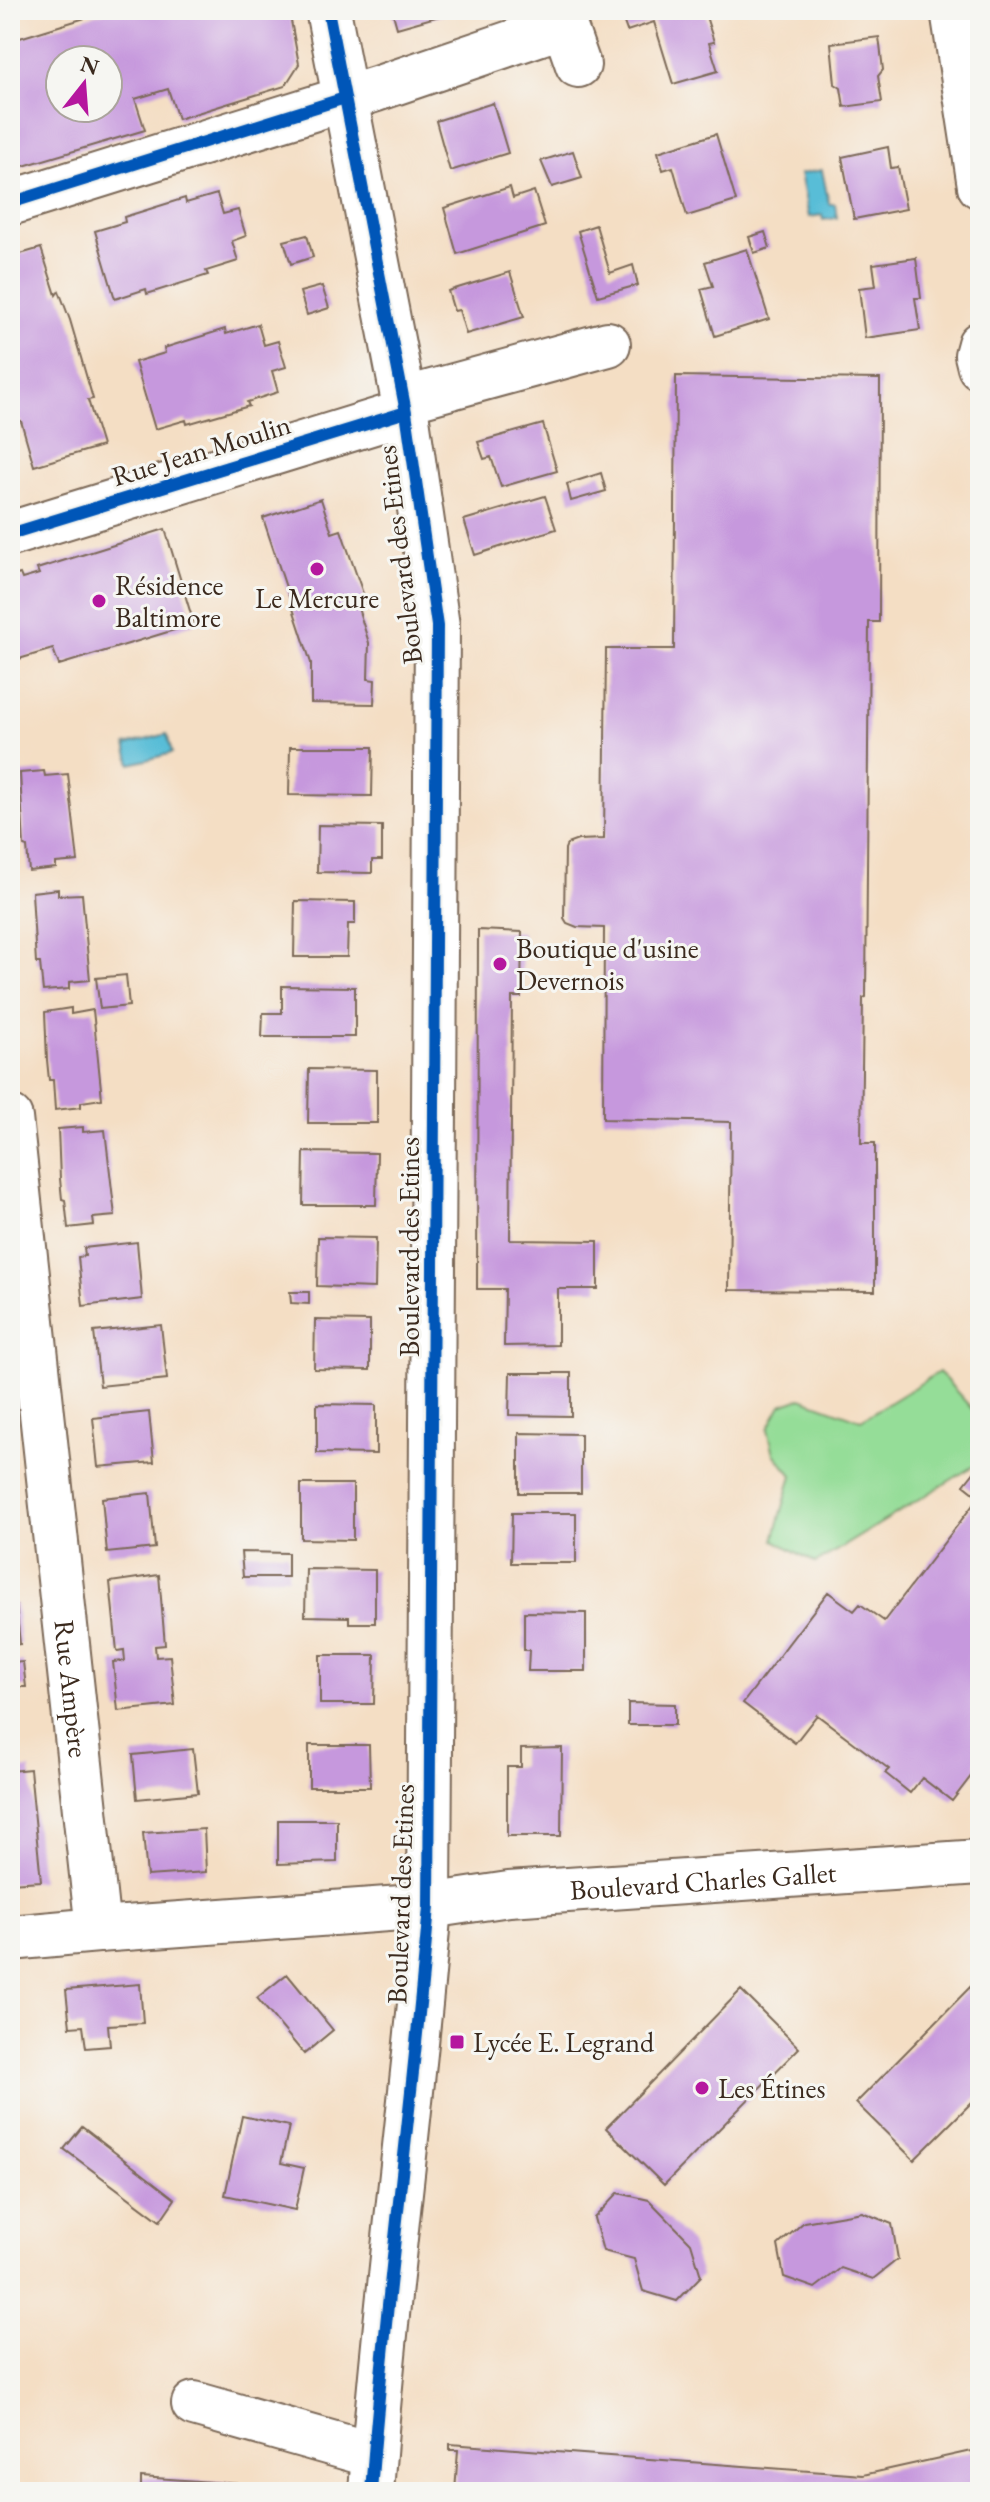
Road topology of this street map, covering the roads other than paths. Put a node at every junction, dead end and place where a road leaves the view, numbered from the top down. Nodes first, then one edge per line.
1 (328, 10) edge
2 (953, 10) edge
3 (578, 65) dead end
4 (345, 98) junction
5 (980, 186) edge
6 (10, 203) edge
7 (608, 344) dead end
8 (980, 344) edge
9 (980, 367) edge
10 (405, 406) junction
11 (10, 534) edge
12 (10, 1118) edge
13 (980, 1862) edge
14 (429, 1906) junction
15 (98, 1930) junction
16 (10, 1938) edge
17 (194, 2404) dead end
18 (372, 2474) edge

1 - 4 street, Boulevard des Etines
2 - 5 street
3 - 4 street
4 - 6 street
4 - 10 street, Boulevard des Etines
7 - 10 street, Rue Jean Moulin
8 - 9 street
10 - 11 street, Rue Jean Moulin
10 - 14 street, Boulevard des Etines
12 - 15 street, Rue Ampère
13 - 14 street, Boulevard Charles Gallet
14 - 15 street
14 - 18 street, Boulevard des Etines
15 - 16 street
17 - 18 street

